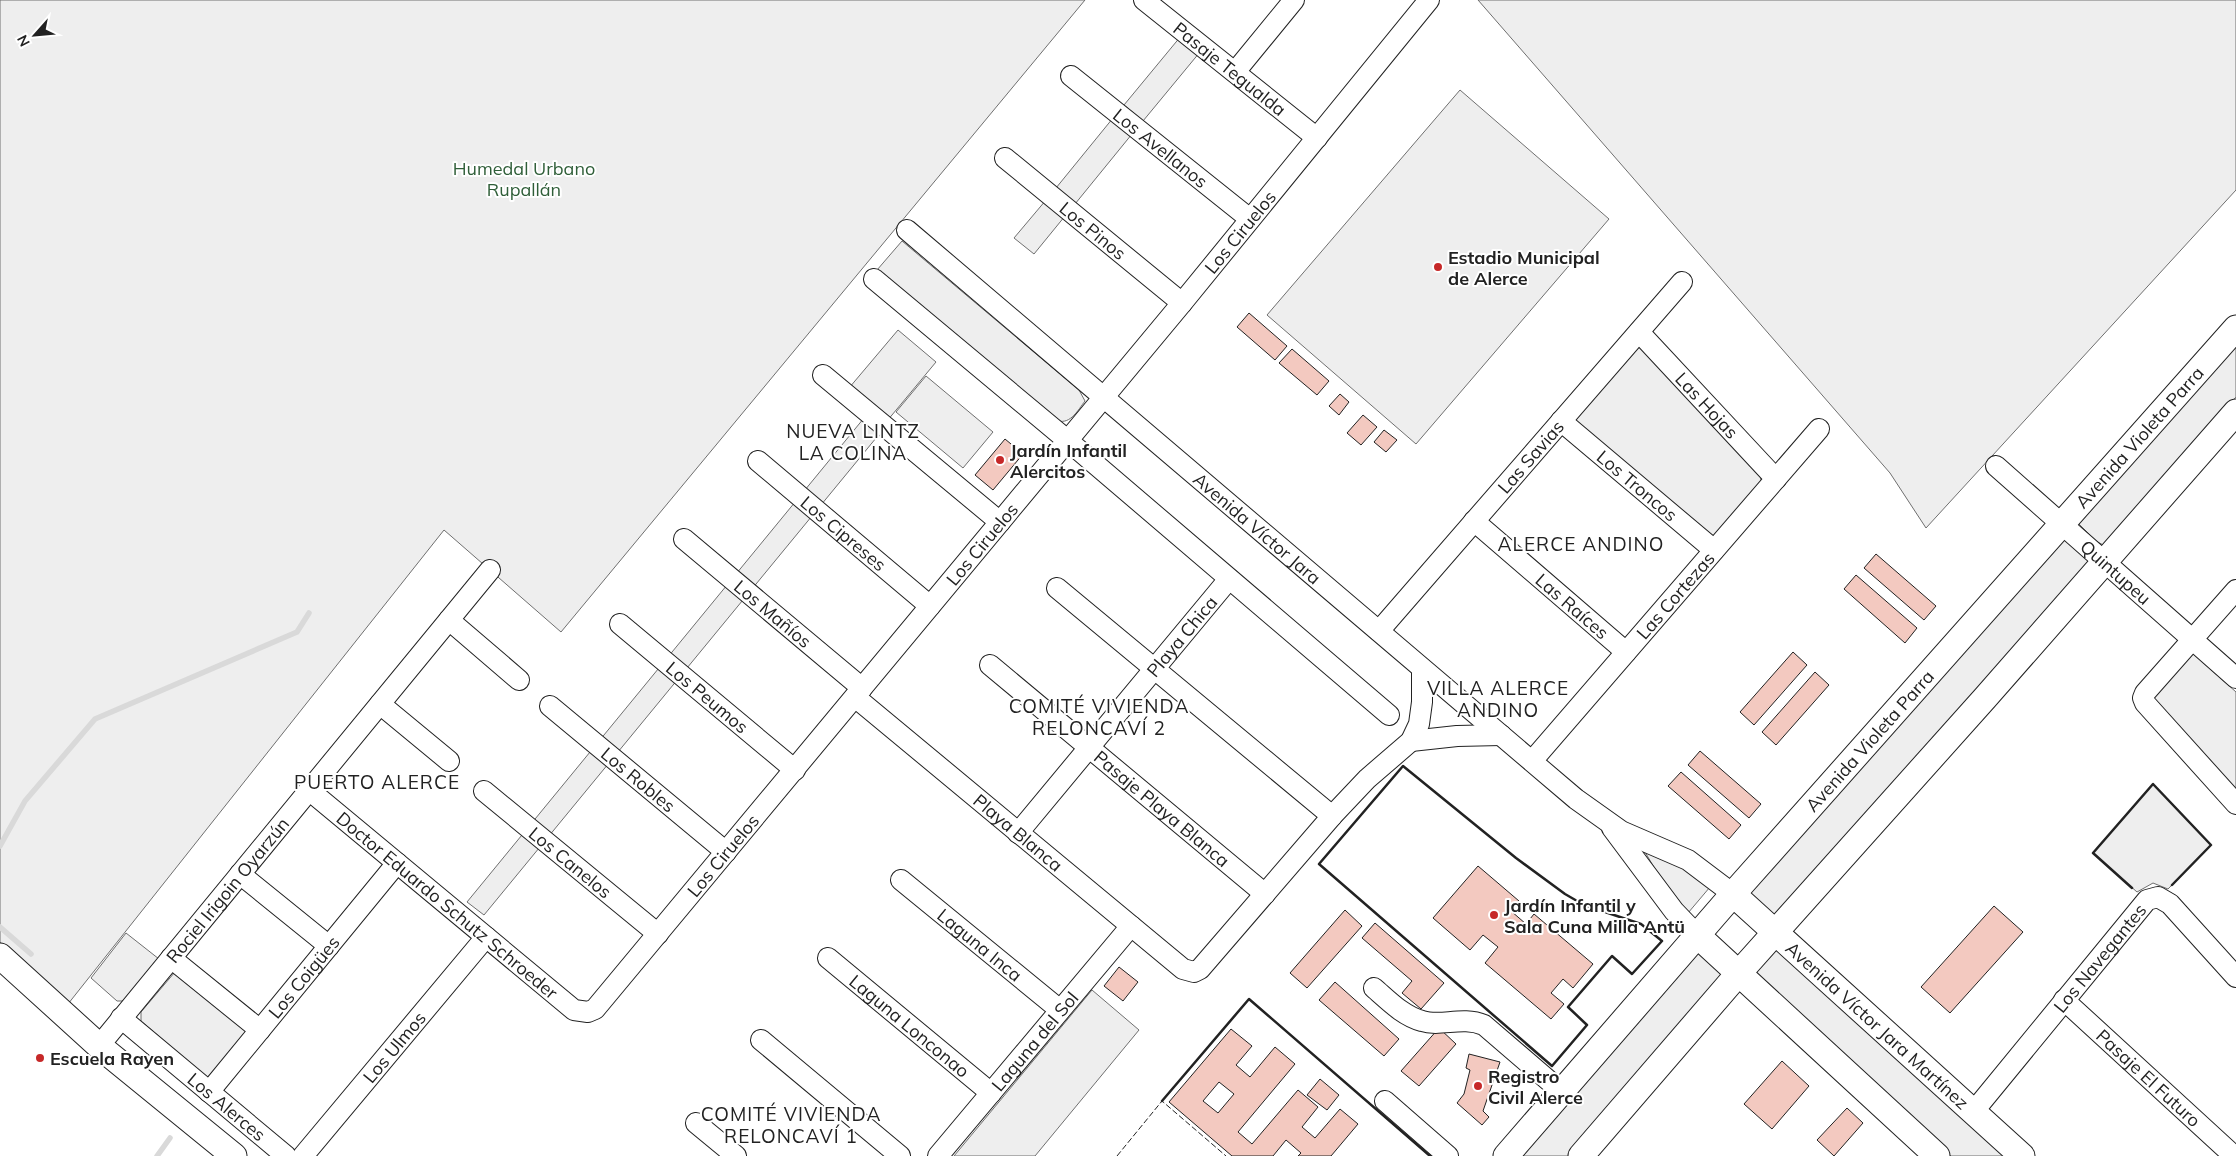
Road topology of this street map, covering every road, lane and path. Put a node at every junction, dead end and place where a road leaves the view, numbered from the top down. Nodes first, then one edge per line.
1 (1294, 0) edge
2 (1429, 0) edge
3 (1153, 2) edge
4 (1235, 72) junction
5 (1071, 76) dead end
6 (1316, 138) junction
7 (1004, 158) dead end
8 (1250, 219) junction
9 (907, 230) dead end
10 (874, 279) dead end
11 (1682, 282) dead end
12 (1182, 303) junction
13 (2236, 328) edge
14 (1639, 332) junction
15 (823, 375) dead end
16 (1102, 396) junction
17 (2236, 412) edge
18 (1561, 421) junction
19 (1819, 429) dead end
20 (1067, 440) junction
21 (758, 461) dead end
22 (1996, 466) dead end
23 (1776, 479) junction
24 (1474, 521) junction
25 (1000, 522) junction
26 (2062, 523) junction
27 (684, 539) dead end
28 (1714, 550) junction
29 (2105, 561) junction
30 (490, 570) dead end
31 (1230, 579) junction
32 (1057, 588) dead end
33 (2236, 590) edge
34 (930, 606) junction
35 (449, 620) junction
36 (620, 624) dead end
37 (1378, 632) junction
38 (2193, 639) junction
39 (1626, 652) junction
40 (990, 665) dead end
41 (1154, 669) junction
42 (1422, 669) junction
43 (2236, 678) edge
44 (519, 680) dead end
45 (859, 692) junction
46 (380, 704) junction
47 (550, 706) dead end
48 (1389, 715) dead end
49 (1500, 735) junction
50 (1411, 741) junction
51 (1089, 748) junction
52 (449, 761) dead end
53 (1532, 761) junction
54 (795, 770) junction
55 (309, 790) junction
56 (484, 791) dead end
57 (2236, 804) edge
58 (1332, 816) junction
59 (1615, 828) junction
60 (1018, 833) junction
61 (726, 852) junction
62 (397, 863) junction
63 (240, 874) junction
64 (901, 880) dead end
65 (1265, 894) junction
66 (1733, 894) junction
67 (1131, 926) junction
68 (1776, 932) junction
69 (658, 934) junction
70 (1698, 936) junction
71 (486, 937) junction
72 (329, 946) junction
73 (0, 956) edge
74 (171, 958) junction
75 (828, 958) dead end
76 (1738, 974) junction
77 (2236, 976) edge
78 (1374, 988) dead end
79 (2064, 1000) junction
80 (1060, 1010) junction
81 (588, 1012) joint
82 (122, 1018) junction
83 (260, 1030) junction
84 (761, 1040) dead end
85 (99, 1046) junction
86 (209, 1092) junction
87 (1562, 1092) junction
88 (991, 1093) junction
89 (1385, 1101) dead end
90 (1974, 1111) junction
91 (696, 1123) dead end
92 (1928, 1153) edge
93 (234, 1156) edge
94 (286, 1156) edge
95 (303, 1156) edge
96 (736, 1156) edge
97 (900, 1156) edge
98 (938, 1156) edge
99 (1448, 1156) edge
100 (1506, 1156) edge
101 (1582, 1156) edge
102 (2022, 1156) edge
103 (2234, 1156) edge

1 - 4 street
2 - 6 street, Los Ciruelos
3 - 4 street, Pasaje Tegualda
4 - 6 street, Pasaje Tegualda
5 - 8 street, Los Avellanos
6 - 8 street, Los Ciruelos
7 - 12 street, Los Pinos
8 - 12 street, Los Ciruelos
9 - 16 street, Avenida Víctor Jara
10 - 20 street
11 - 14 street, Las Savias
12 - 16 street, Los Ciruelos
13 - 26 main road, Avenida Violeta Parra
14 - 18 street, Las Savias
14 - 23 street, Las Hojas
15 - 25 street
16 - 20 street, Los Ciruelos
16 - 37 street, Avenida Víctor Jara
17 - 29 main road
18 - 24 street, Las Savias
18 - 28 street, Los Troncos
19 - 23 street, Las Cortezas
20 - 25 street, Los Ciruelos
20 - 31 street
21 - 34 street, Los Cipreses
22 - 26 street, Quintupeu
23 - 28 street, Las Cortezas
24 - 37 street, Las Savias
24 - 39 street, Las Raíces
25 - 34 street, Los Ciruelos
26 - 29 street, Quintupeu
26 - 66 main road, Avenida Violeta Parra
27 - 45 street, Los Mañíos
28 - 39 street, Las Cortezas
29 - 38 street, Quintupeu
29 - 68 main road
30 - 35 street, Rociel Irigoin Oyarzún
31 - 41 street, Playa Chica
31 - 48 street
32 - 41 street
33 - 38 street
34 - 45 street, Los Ciruelos
35 - 44 street
35 - 46 street, Rociel Irigoin Oyarzún
36 - 54 street, Los Peumos
37 - 42 street, Avenida Víctor Jara
38 - 43 street, Quintupeu
38 - 57 street
39 - 53 street, Las Cortezas
40 - 51 street, Pasaje Playa Blanca
41 - 51 street, Playa Chica
41 - 58 street
42 - 49 street, Avenida Víctor Jara
42 - 50 street
45 - 54 street, Los Ciruelos
45 - 60 street, Playa Blanca
46 - 52 street
46 - 55 street, Rociel Irigoin Oyarzún
47 - 61 street, Los Robles
49 - 50 street
49 - 53 street, Avenida Víctor Jara
50 - 58 street
51 - 60 street, Playa Chica
51 - 65 street, Pasaje Playa Blanca
53 - 59 street, Avenida Víctor Jara
54 - 61 street, Los Ciruelos
55 - 62 street, Doctor Eduardo Schutz Schroeder
55 - 63 street, Rociel Irigoin Oyarzún
56 - 69 street, Los Canelos
58 - 65 street
59 - 66 street, Avenida Víctor Jara
59 - 70 street, Avenida Víctor Jara
60 - 67 street, Playa Blanca
61 - 69 street, Los Ciruelos
62 - 71 street, Doctor Eduardo Schutz Schroeder
62 - 72 street, Los Coigües
63 - 72 street
63 - 74 street, Rociel Irigoin Oyarzún
64 - 80 street, Laguna Inca
65 - 67 street, Playa Blanca
66 - 68 main road, Avenida Víctor Jara Martínez
66 - 70 main road, Avenida Violeta Parra
67 - 80 street, Laguna del Sol
68 - 76 main road
68 - 90 main road, Avenida Víctor Jara Martínez
69 - 81 street, Los Ciruelos
70 - 76 main road
70 - 87 main road, Avenida Violeta Parra
71 - 81 street, Doctor Eduardo Schutz Schroeder
71 - 95 street, Los Ulmos
72 - 83 street, Los Coigües
73 - 85 main road
74 - 82 street, Rociel Irigoin Oyarzún
74 - 83 street
75 - 88 street, Laguna Lonconao
76 - 92 main road
76 - 101 main road
77 - 79 street, Los Navegantes
78 - 87 street
79 - 90 street, Los Navegantes
79 - 103 street, Pasaje El Futuro
80 - 88 street, Laguna del Sol
82 - 85 street, Rociel Irigoin Oyarzún
82 - 86 street, Los Alerces
83 - 86 street, Los Coigües
84 - 97 street
85 - 93 main road
86 - 94 street, Los Alerces
87 - 100 main road, Avenida Violeta Parra
88 - 98 street, Laguna del Sol
89 - 99 street
90 - 102 main road, Avenida Víctor Jara Martínez
91 - 96 street

